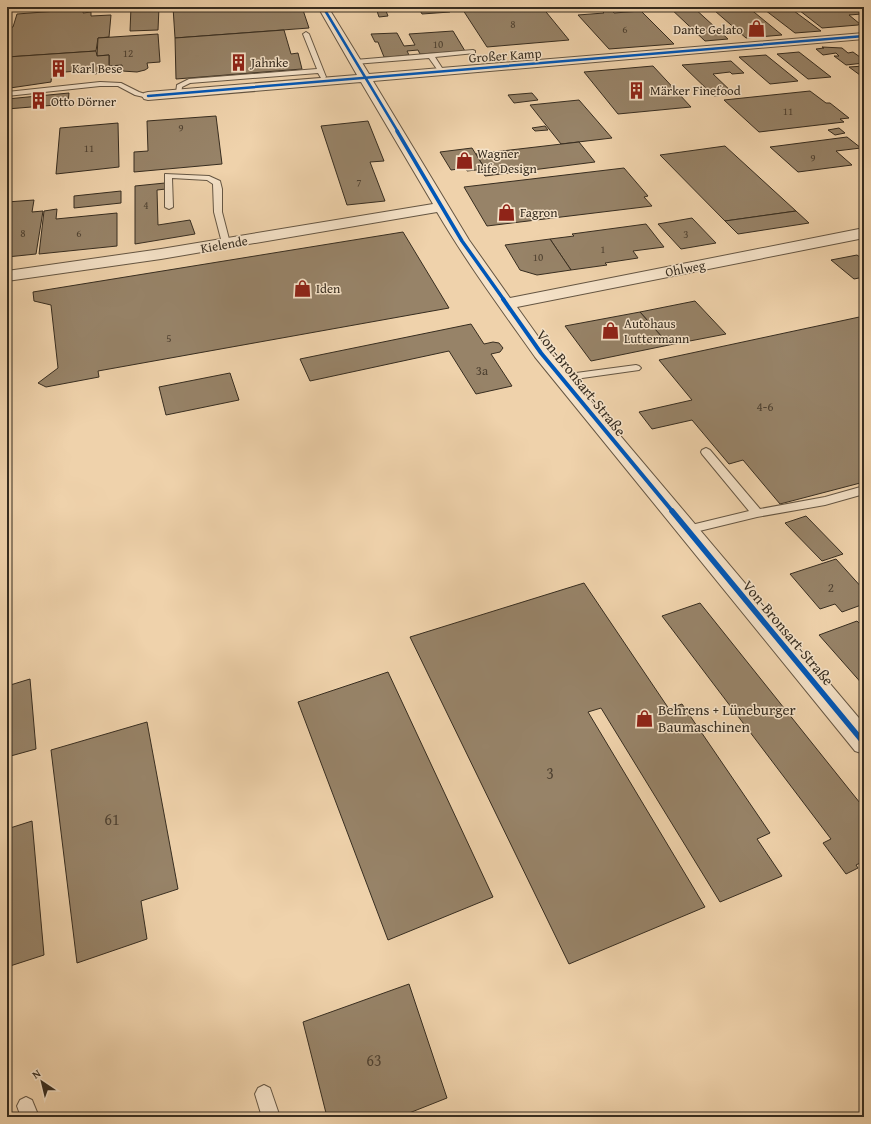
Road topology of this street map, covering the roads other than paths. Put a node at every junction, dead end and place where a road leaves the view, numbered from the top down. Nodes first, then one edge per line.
1 (323, 7) edge
2 (306, 34) dead end
3 (864, 36) edge
4 (473, 52) dead end
5 (432, 56) junction
6 (356, 62) junction
7 (441, 71) junction
8 (322, 76) junction
9 (365, 78) junction
10 (7, 94) edge
11 (148, 96) joint
12 (170, 207) dead end
13 (441, 207) junction
14 (864, 233) edge
15 (226, 243) junction
16 (7, 276) edge
17 (505, 304) junction
18 (636, 368) dead end
19 (561, 378) junction
20 (706, 452) dead end
21 (864, 490) edge
22 (756, 513) junction
23 (687, 530) junction
24 (864, 743) edge
25 (264, 1094) dead end
26 (271, 1117) edge

1 - 6 street, Von-Bronsart-Straße
2 - 8 lane
3 - 7 street, Großer Kamp
4 - 5 lane
5 - 6 lane
5 - 7 lane
6 - 9 street, Von-Bronsart-Straße
7 - 9 street, Großer Kamp
8 - 9 street, Großer Kamp
8 - 11 street, Großer Kamp
9 - 13 street, Von-Bronsart-Straße
10 - 11 lane
12 - 15 lane
13 - 15 street, Kielende
13 - 17 street, Von-Bronsart-Straße
14 - 17 street, Ohlweg
15 - 16 street, Kielende
17 - 19 street, Von-Bronsart-Straße
18 - 19 lane
19 - 23 street, Von-Bronsart-Straße
20 - 22 lane
21 - 22 lane
22 - 23 lane
23 - 24 street, Von-Bronsart-Straße
25 - 26 lane

